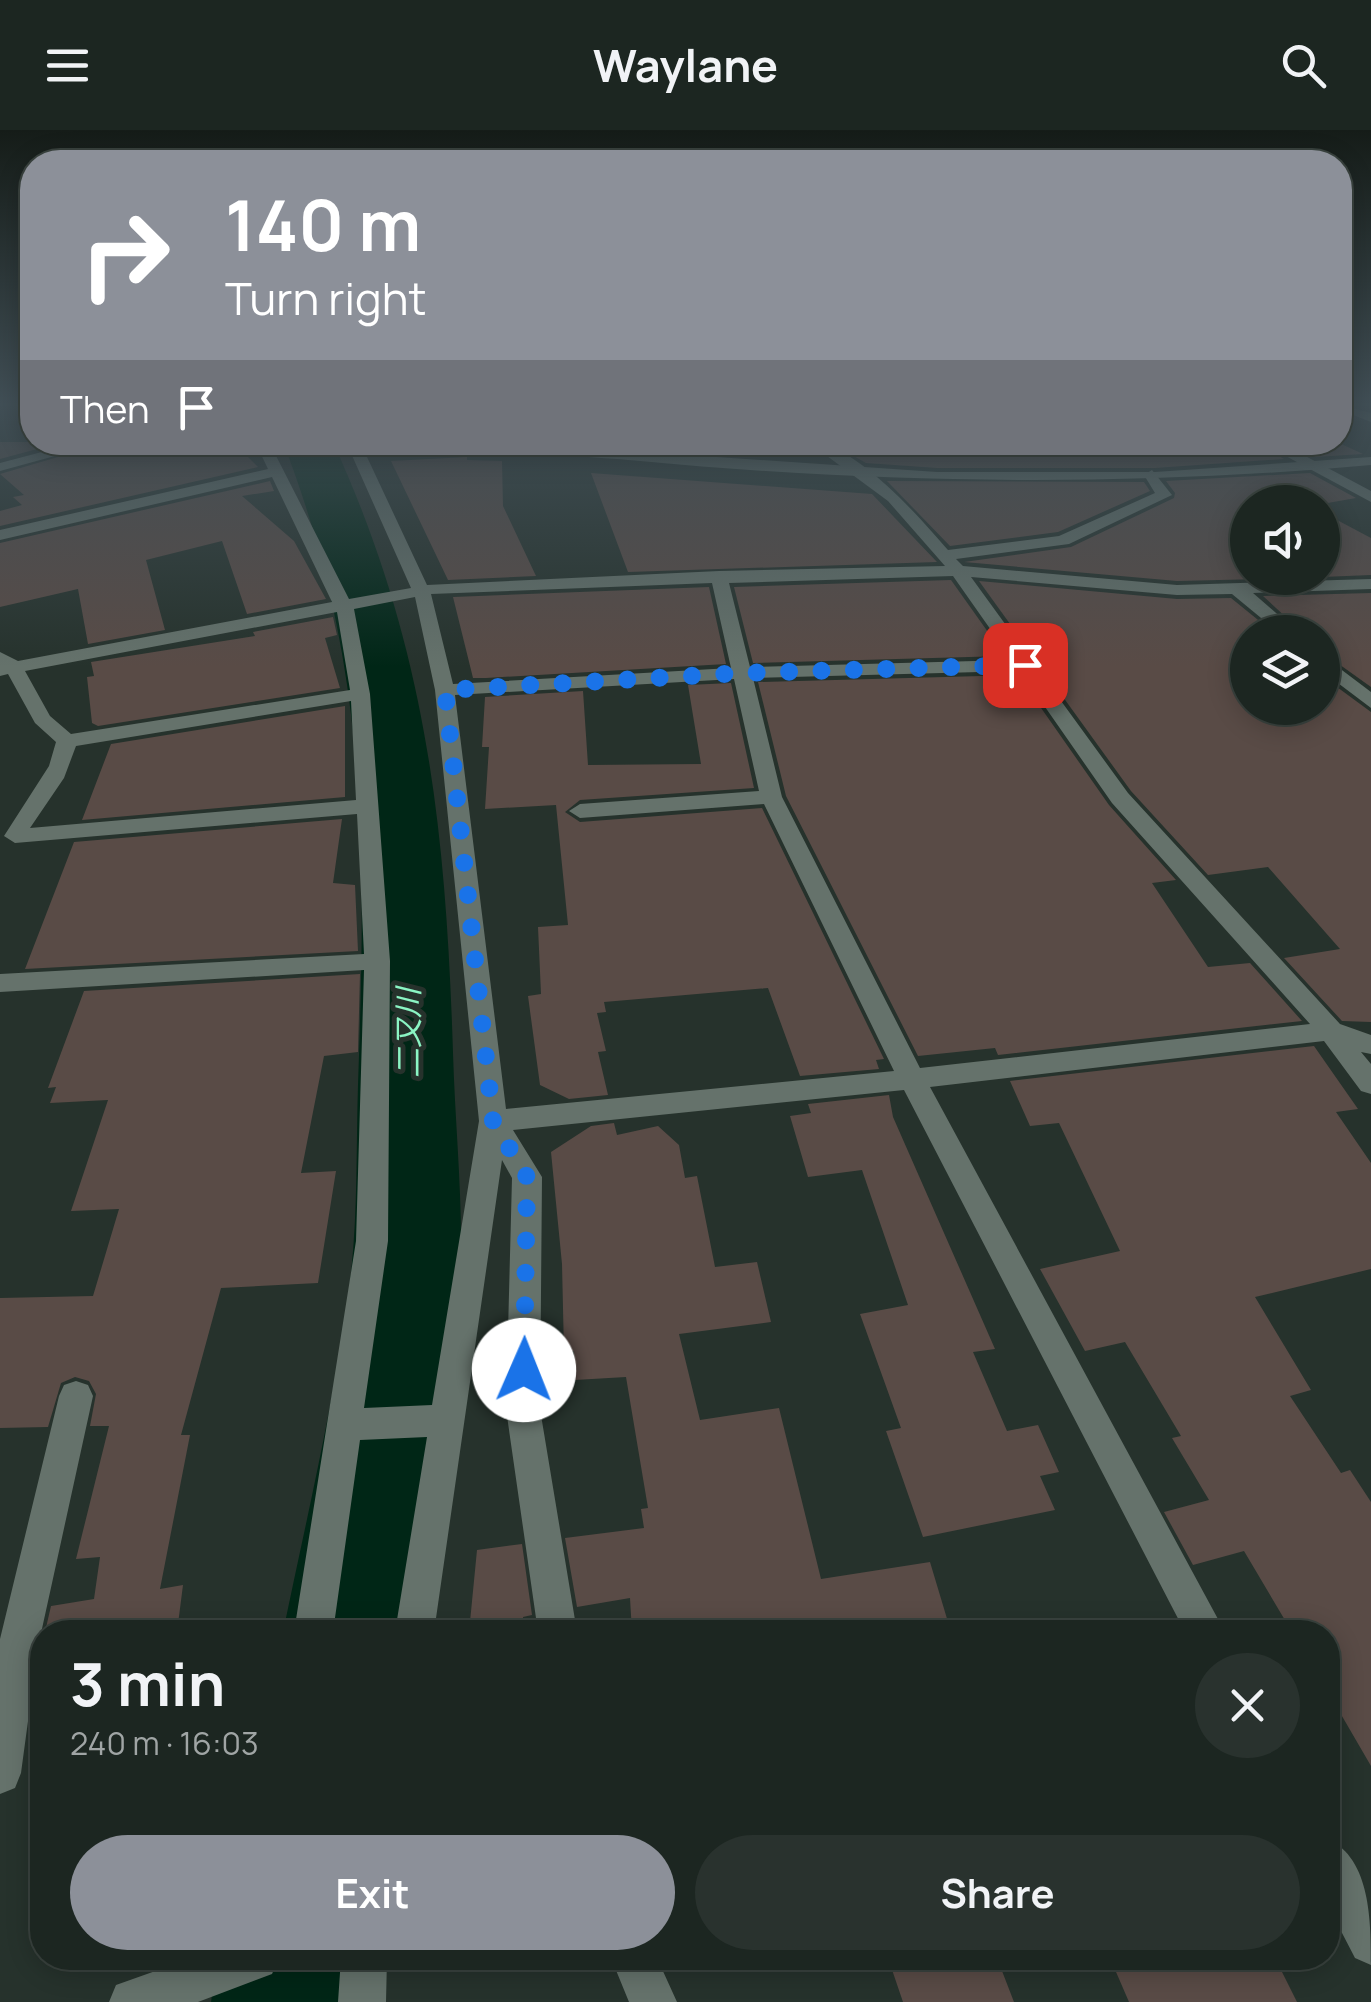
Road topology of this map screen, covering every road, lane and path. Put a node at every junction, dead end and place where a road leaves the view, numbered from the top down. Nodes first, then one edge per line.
1 (187, 492) edge
2 (289, 492) edge
3 (374, 492) edge
4 (884, 492) edge
5 (1162, 492) edge
6 (0, 535) edge
7 (951, 563) junction
8 (719, 576) junction
9 (1371, 584) edge
10 (1340, 585) edge
11 (1230, 588) edge
12 (415, 592) junction
13 (1244, 595) edge
14 (354, 604) junction
15 (1268, 615) edge
16 (4, 665) edge
17 (1025, 665) junction
18 (742, 673) junction
19 (1340, 676) edge
20 (445, 690) junction
21 (360, 694) junction
22 (1371, 702) edge
23 (67, 741) junction
24 (771, 797) junction
25 (368, 806) junction
26 (28, 808) junction
27 (580, 811) dead end
28 (0, 819) edge
29 (378, 961) junction
30 (0, 983) edge
31 (1332, 1031) junction
32 (1371, 1045) edge
33 (912, 1080) junction
34 (1371, 1084) edge
35 (493, 1121) junction
36 (76, 1396) dead end
37 (450, 1420) junction
38 (346, 1426) junction
39 (315, 1620) edge
40 (417, 1620) edge
41 (556, 1620) edge
42 (1200, 1620) edge
43 (0, 1774) edge
44 (1340, 1883) edge
45 (1371, 1942) edge
46 (222, 1970) edge
47 (363, 1970) edge
48 (639, 1970) edge
49 (133, 2002) edge
50 (362, 2002) edge
51 (653, 2002) edge

1 - 6 street
2 - 14 street
3 - 12 street
4 - 7 street
5 - 7 street
7 - 8 street
7 - 11 street
7 - 17 street
8 - 12 street
8 - 18 street
9 - 10 street
12 - 14 street
12 - 20 street
13 - 15 street
14 - 16 street
14 - 21 street
16 - 23 street
17 - 18 street
17 - 31 street
18 - 20 street
18 - 24 street
19 - 22 street
20 - 35 street
21 - 23 street
21 - 25 street
23 - 26 street
24 - 27 street
24 - 33 street
25 - 26 street
25 - 29 street
26 - 28 street
29 - 30 street
29 - 38 street
31 - 32 street
31 - 33 street
31 - 34 street
33 - 35 street
33 - 42 street
35 - 37 street
35 - 41 street
36 - 43 street
37 - 38 street
37 - 40 street
38 - 39 street
44 - 45 street
46 - 49 street
47 - 50 street
48 - 51 street

